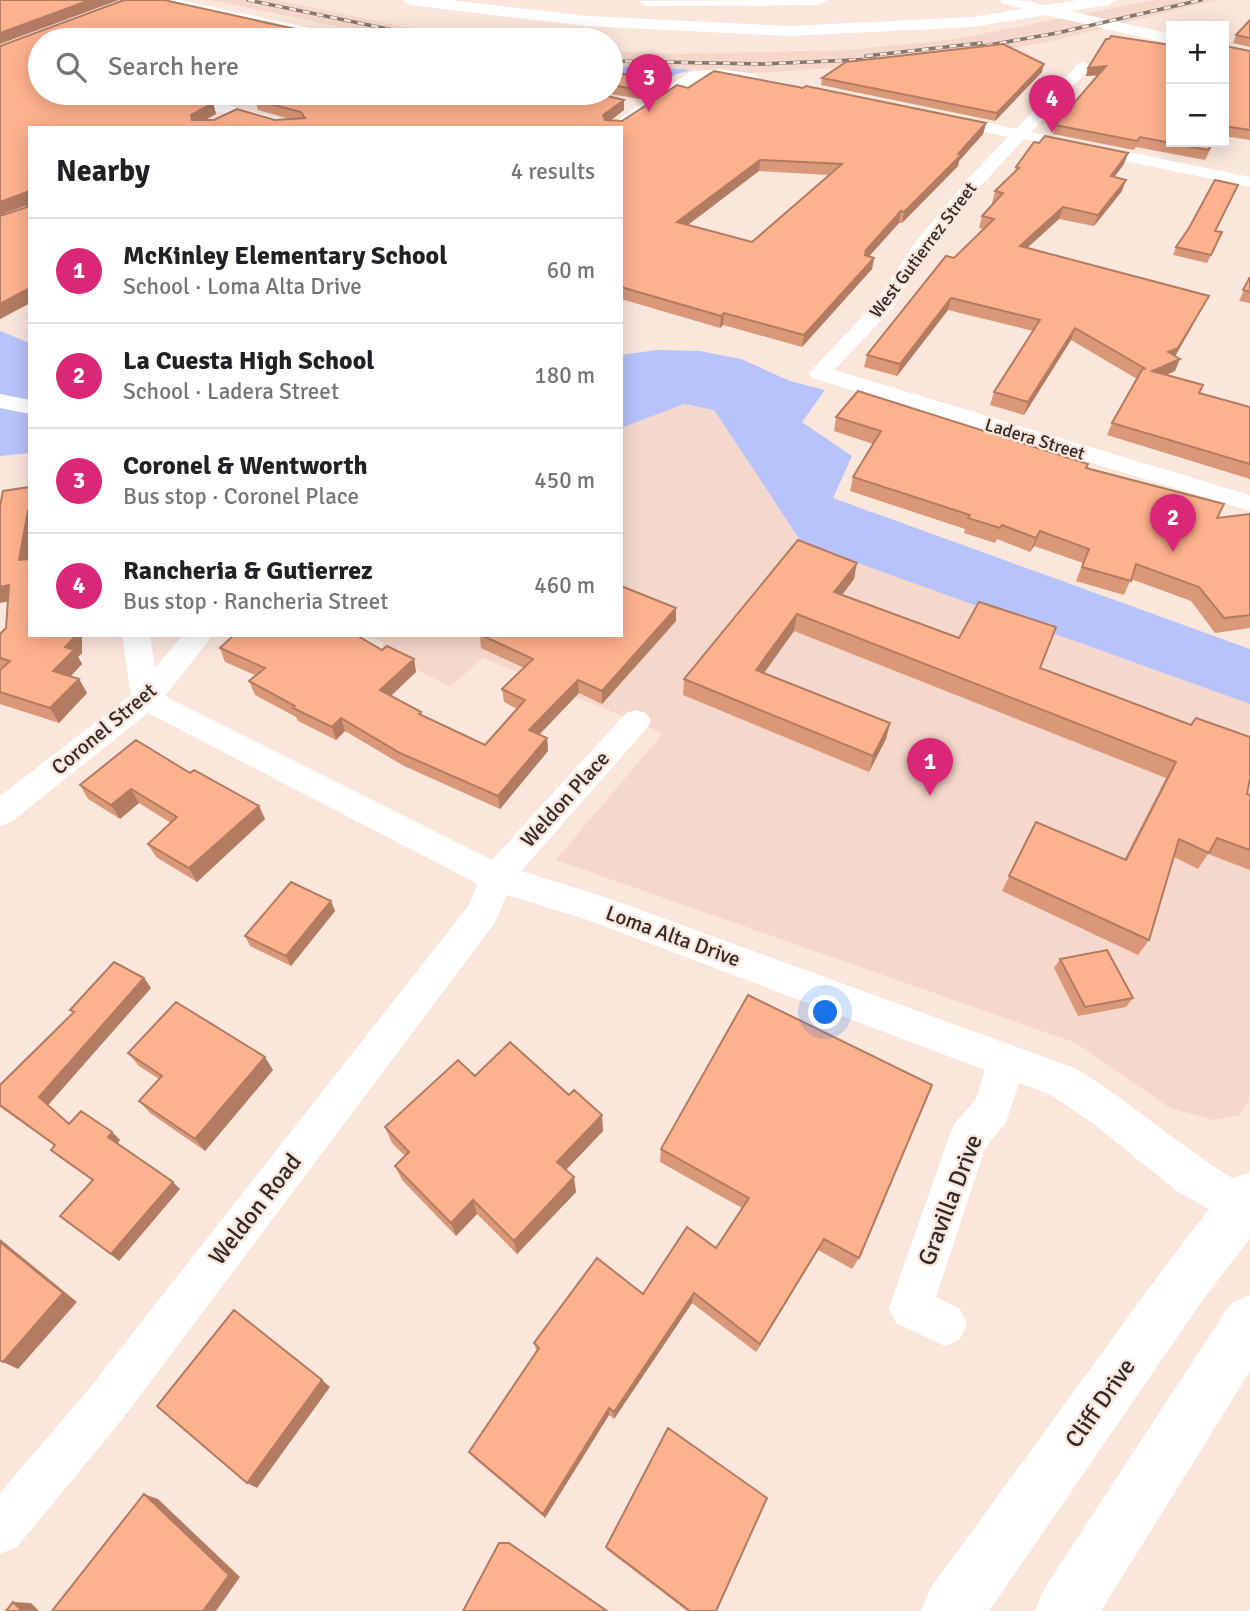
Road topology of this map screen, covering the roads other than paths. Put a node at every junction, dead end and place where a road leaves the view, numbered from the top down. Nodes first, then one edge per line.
1 (163, 0) edge
2 (410, 0) edge
3 (433, 0) edge
4 (1008, 0) edge
5 (1108, 0) edge
6 (626, 1) edge
7 (824, 5) edge
8 (1043, 10) junction
9 (292, 28) edge
10 (1166, 38) edge
11 (1084, 66) dead end
12 (769, 82) edge
13 (627, 103) edge
14 (211, 105) edge
15 (252, 105) edge
16 (644, 107) junction
17 (236, 112) junction
18 (926, 115) edge
19 (212, 123) edge
20 (289, 126) edge
21 (616, 126) edge
22 (1020, 134) junction
23 (1250, 182) edge
24 (820, 373) joint
25 (0, 401) edge
26 (28, 407) edge
27 (1250, 503) edge
28 (136, 637) edge
29 (198, 637) edge
30 (146, 699) junction
31 (636, 721) dead end
32 (0, 813) edge
33 (497, 878) junction
34 (1007, 1060) junction
35 (1247, 1205) edge
36 (1250, 1322) edge
37 (945, 1324) dead end
38 (0, 1530) edge
39 (952, 1611) edge
40 (1066, 1611) edge

1 - 9 street
2 - 8 main road
3 - 7 main road
4 - 8 main road
5 - 8 main road
6 - 7 main road
8 - 10 main road
11 - 22 street, West Gutierrez Street
12 - 16 street
13 - 16 street
14 - 17 street
15 - 17 street
16 - 21 street
17 - 19 street
17 - 20 street
18 - 22 street
22 - 23 street
22 - 24 street, West Gutierrez Street
24 - 27 street, Ladera Street
25 - 26 street
28 - 30 street
29 - 30 street, Coronel Street
30 - 32 street, Coronel Street
30 - 33 street, Loma Alta Drive
31 - 33 street, Weldon Place
33 - 34 street, Loma Alta Drive
33 - 38 street, Weldon Road
34 - 35 street, Loma Alta Drive
34 - 37 street, Gravilla Drive
35 - 39 main road, Cliff Drive
36 - 40 main road

